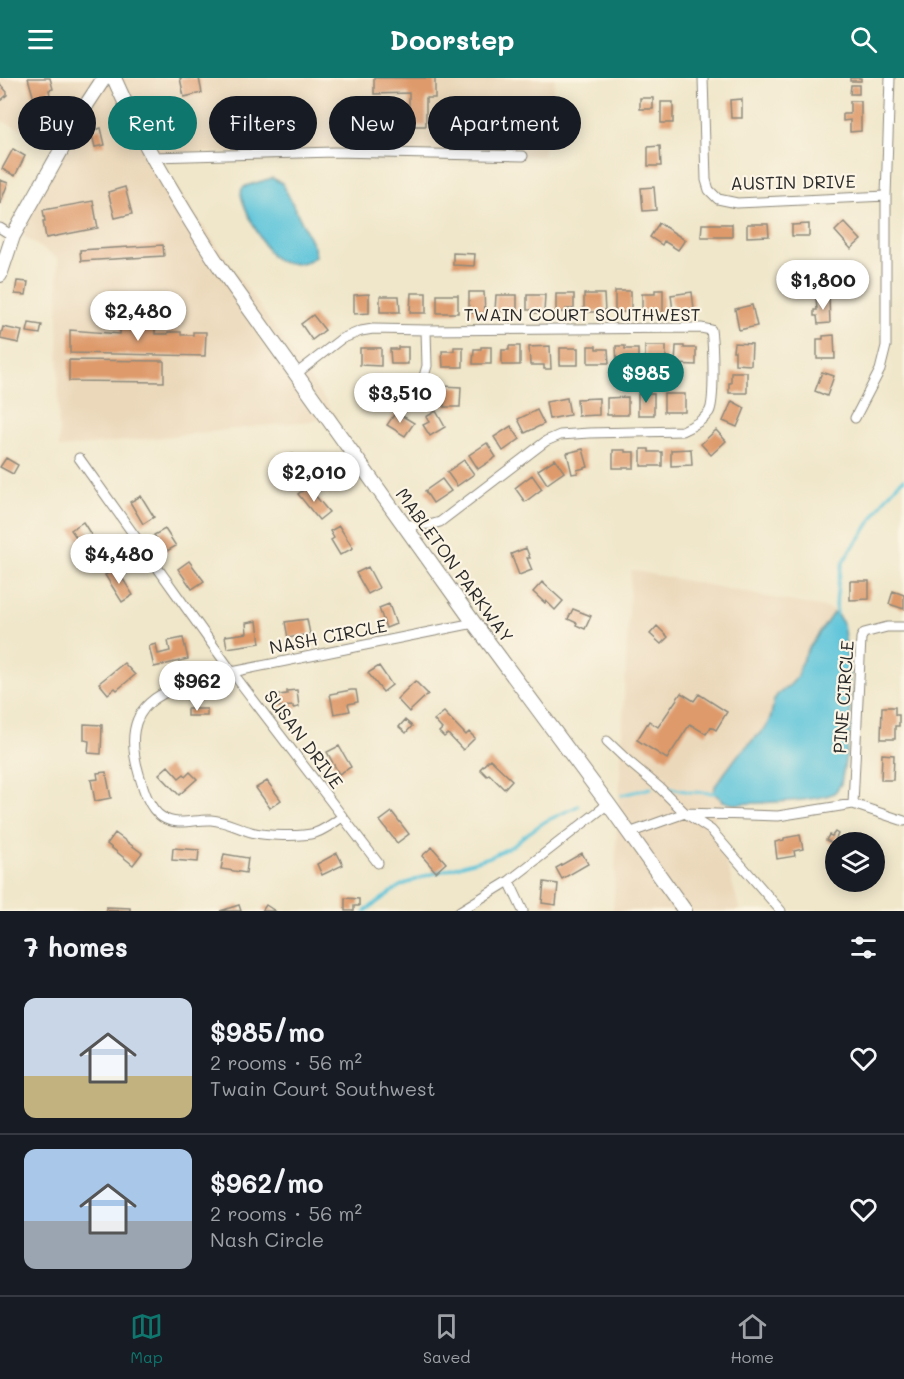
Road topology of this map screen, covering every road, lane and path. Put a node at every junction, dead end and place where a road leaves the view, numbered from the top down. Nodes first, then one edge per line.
1 (104, 78) edge
2 (114, 78) edge
3 (703, 78) edge
4 (890, 78) edge
5 (523, 156) dead end
6 (153, 157) junction
7 (886, 196) junction
8 (0, 228) edge
9 (13, 236) junction
10 (0, 275) edge
11 (426, 330) junction
12 (296, 374) junction
13 (415, 392) dead end
14 (855, 418) dead end
15 (79, 458) dead end
16 (404, 525) junction
17 (474, 623) junction
18 (904, 627) edge
19 (232, 672) junction
20 (607, 741) dead end
21 (608, 804) junction
22 (853, 804) junction
23 (685, 813) junction
24 (342, 817) junction
25 (904, 821) edge
26 (629, 833) junction
27 (378, 863) dead end
28 (509, 881) junction
29 (460, 911) edge
30 (523, 911) edge
31 (685, 911) edge
32 (781, 911) edge

1 - 9 main road
2 - 6 main road, MABLETON PARKWAY
3 - 7 street, AUSTIN DRIVE
4 - 7 street
5 - 6 street
6 - 12 main road, MABLETON PARKWAY
7 - 14 street
8 - 9 street
9 - 10 main road
11 - 12 street, TWAIN COURT SOUTHWEST
11 - 13 street
11 - 16 street, TWAIN COURT SOUTHWEST
12 - 16 main road, MABLETON PARKWAY
15 - 19 street, SUSAN DRIVE
16 - 17 main road, MABLETON PARKWAY
17 - 19 street, NASH CIRCLE
17 - 21 main road, MABLETON PARKWAY
18 - 22 street, PINE CIRCLE
19 - 24 street, SUSAN DRIVE
19 - 24 street, NASH CIRCLE
20 - 23 street
21 - 26 main road, MABLETON PARKWAY
21 - 28 street
22 - 23 street
22 - 25 street
23 - 26 street
23 - 32 street
24 - 27 street, SUSAN DRIVE
26 - 31 main road, MABLETON PARKWAY
28 - 29 street
28 - 30 street

